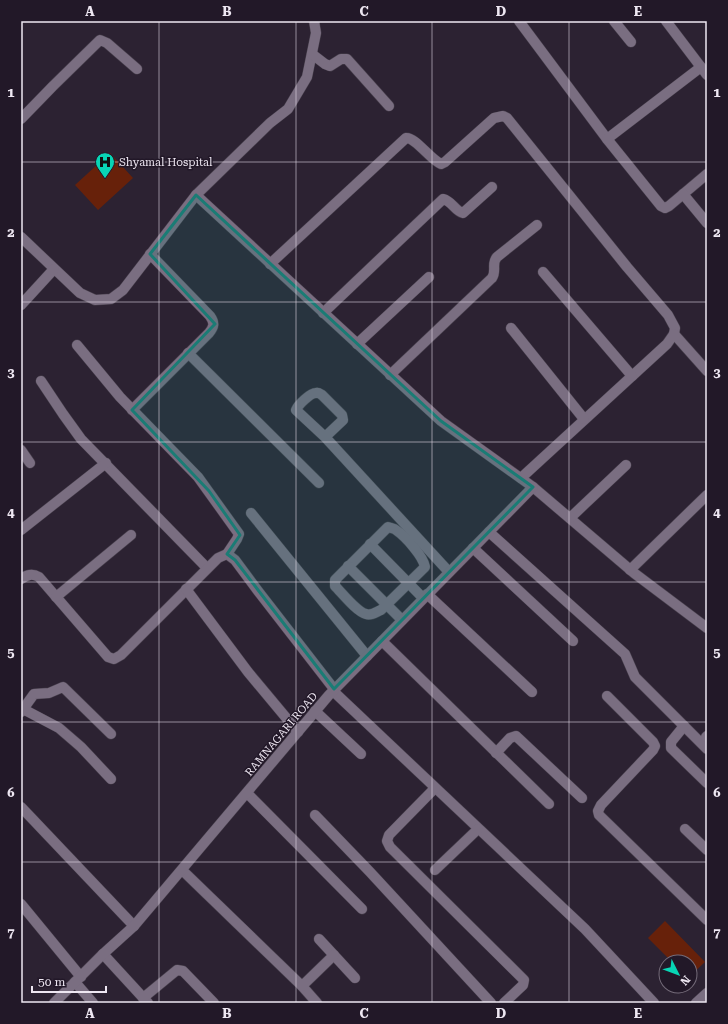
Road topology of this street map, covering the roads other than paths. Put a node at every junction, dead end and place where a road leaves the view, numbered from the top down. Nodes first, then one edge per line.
1 (314, 21) edge
2 (519, 21) edge
3 (614, 21) edge
4 (666, 21) edge
5 (631, 42) dead end
6 (312, 54) junction
7 (137, 70) dead end
8 (704, 71) edge
9 (389, 106) dead end
10 (21, 119) edge
11 (607, 139) junction
12 (707, 174) edge
13 (492, 187) dead end
14 (683, 194) junction
15 (196, 195) junction
16 (707, 223) edge
17 (537, 225) dead end
18 (21, 237) edge
19 (150, 254) junction
20 (270, 264) junction
21 (54, 269) junction
22 (543, 272) dead end
23 (429, 277) dead end
24 (21, 305) edge
25 (323, 313) junction
26 (511, 328) dead end
27 (674, 334) junction
28 (357, 344) junction
29 (77, 345) dead end
30 (188, 353) junction
31 (707, 371) edge
32 (390, 375) junction
33 (632, 376) junction
34 (42, 381) dead end
35 (132, 410) junction
36 (584, 419) junction
37 (325, 438) junction
38 (21, 450) edge
39 (30, 463) dead end
40 (106, 463) junction
41 (626, 465) dead end
42 (521, 478) junction
43 (319, 483) dead end
44 (533, 487) junction
45 (707, 495) edge
46 (251, 513) dead end
47 (570, 518) junction
48 (21, 530) edge
49 (489, 532) junction
50 (131, 535) dead end
51 (370, 544) junction
52 (474, 548) junction
53 (227, 554) junction
54 (348, 566) junction
55 (207, 568) junction
56 (630, 570) junction
57 (449, 572) junction
58 (21, 579) edge
59 (408, 584) junction
60 (186, 589) junction
61 (425, 596) junction
62 (56, 597) junction
63 (387, 605) junction
64 (402, 620) junction
65 (707, 628) edge
66 (382, 641) junction
67 (573, 641) dead end
68 (367, 656) junction
69 (333, 690) junction
70 (532, 692) dead end
71 (607, 696) dead end
72 (22, 710) edge
73 (315, 711) junction
74 (684, 726) junction
75 (298, 732) junction
76 (111, 734) dead end
77 (707, 749) edge
78 (496, 753) junction
79 (361, 754) dead end
80 (111, 779) dead end
81 (707, 784) edge
82 (436, 788) junction
83 (247, 793) junction
84 (582, 798) dead end
85 (549, 804) dead end
86 (21, 807) edge
87 (315, 815) dead end
88 (478, 829) junction
89 (685, 829) dead end
90 (707, 850) edge
91 (182, 870) junction
92 (435, 870) dead end
93 (21, 904) edge
94 (362, 909) dead end
95 (707, 920) edge
96 (134, 926) junction
97 (319, 939) dead end
98 (103, 954) junction
99 (334, 955) junction
100 (355, 978) dead end
101 (78, 979) junction
102 (302, 986) junction
103 (707, 993) edge
104 (146, 1000) edge
105 (54, 1003) edge
106 (94, 1003) edge
107 (214, 1003) edge
108 (317, 1003) edge
109 (491, 1003) edge
110 (504, 1003) edge
111 (654, 1003) edge
112 (696, 1003) edge

1 - 6 street
2 - 11 street
3 - 5 street
4 - 8 street
6 - 9 street
6 - 15 street
7 - 10 street
8 - 11 street
11 - 14 street
12 - 14 street
13 - 25 street
14 - 16 street
15 - 19 street
15 - 20 street
17 - 32 street
18 - 21 street
19 - 21 street
19 - 30 street
20 - 25 street
20 - 27 street
21 - 24 street
22 - 33 street
23 - 28 street
25 - 28 street
26 - 36 street
27 - 31 street
27 - 33 street
28 - 32 street
29 - 35 street
30 - 35 street
30 - 43 street
32 - 42 street
33 - 36 street
34 - 40 street
35 - 53 street
36 - 42 street
37 - 37 street
37 - 57 street
38 - 39 street
40 - 48 street
40 - 55 street
41 - 47 street
42 - 44 street
44 - 47 street
44 - 49 street, RAMNAGARI ROAD
45 - 56 street
46 - 68 street
47 - 56 street
49 - 52 street, RAMNAGARI ROAD
49 - 74 street
50 - 62 street
51 - 54 street
51 - 59 street
51 - 59 street
52 - 57 street, RAMNAGARI ROAD
52 - 67 street
53 - 55 street
53 - 69 street
54 - 63 street
54 - 63 street
55 - 60 street
56 - 65 street
57 - 61 street, RAMNAGARI ROAD
58 - 62 street
59 - 61 street
59 - 63 street
60 - 62 street
60 - 75 street
61 - 64 street, RAMNAGARI ROAD
61 - 70 street
63 - 64 street
64 - 66 street, RAMNAGARI ROAD
66 - 68 street, RAMNAGARI ROAD
66 - 78 street
68 - 69 street, RAMNAGARI ROAD
69 - 73 street, RAMNAGARI ROAD
69 - 82 street
71 - 95 street
72 - 76 street
72 - 80 street
73 - 75 street, RAMNAGARI ROAD
73 - 79 street
74 - 77 street
74 - 81 street
75 - 83 street, RAMNAGARI ROAD
78 - 84 street
78 - 85 street
82 - 88 street
82 - 110 street
83 - 91 street, RAMNAGARI ROAD
83 - 94 street
86 - 96 street
87 - 109 street
88 - 92 street
88 - 111 street
89 - 90 street
91 - 96 street, RAMNAGARI ROAD
91 - 102 street
93 - 101 street
96 - 98 street, RAMNAGARI ROAD
97 - 99 street
98 - 101 street, RAMNAGARI ROAD
98 - 104 street
99 - 100 street
99 - 102 street
101 - 105 street, RAMNAGARI ROAD
101 - 106 street
102 - 108 street
103 - 112 street
104 - 107 street

